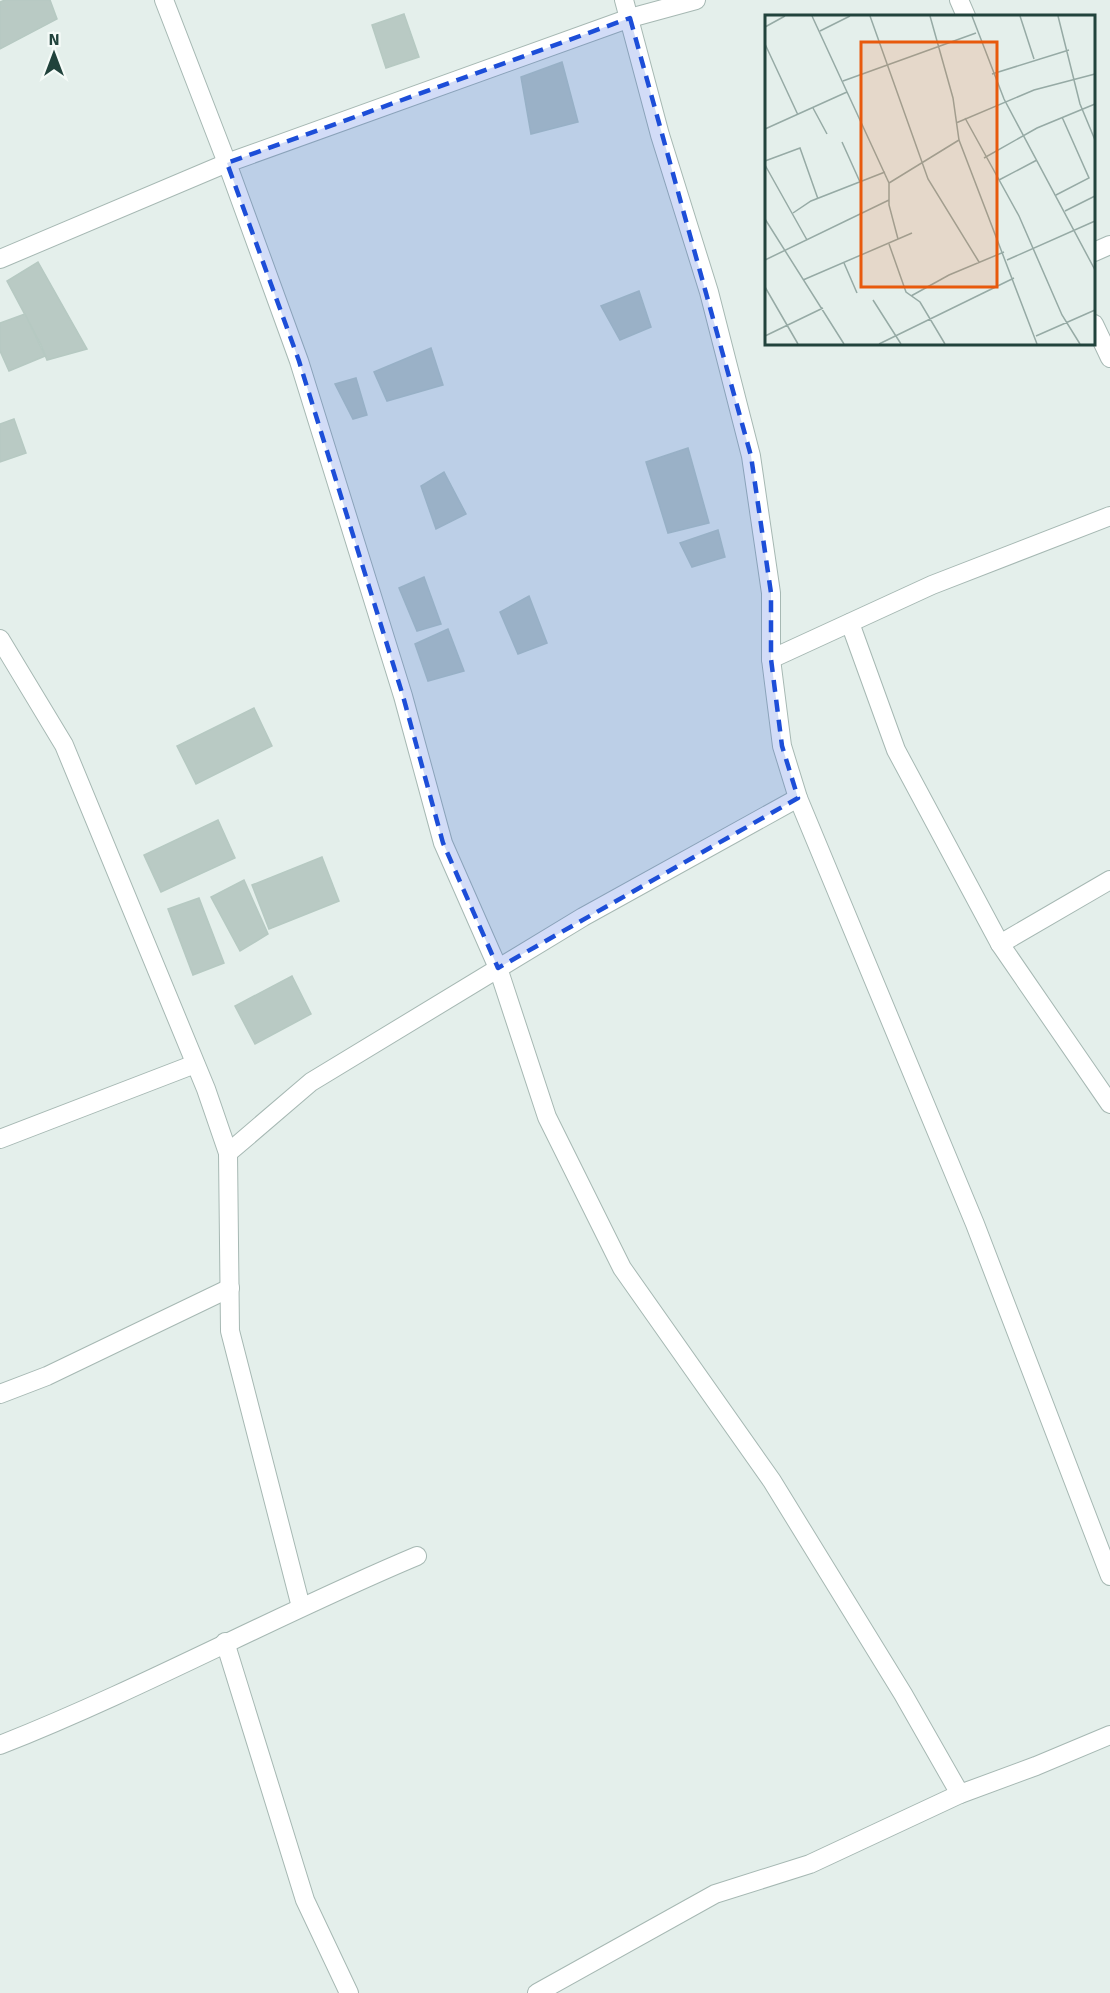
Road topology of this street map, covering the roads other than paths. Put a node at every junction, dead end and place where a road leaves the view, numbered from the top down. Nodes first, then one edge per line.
1 (164, 0) edge
2 (624, 0) edge
3 (696, 0) edge
4 (959, 0) edge
5 (966, 15) edge
6 (630, 18) junction
7 (227, 163) junction
8 (1110, 245) edge
9 (1095, 252) edge
10 (0, 259) edge
11 (1095, 326) edge
12 (1110, 358) edge
13 (1110, 516) edge
14 (850, 623) junction
15 (0, 639) edge
16 (771, 658) junction
17 (798, 798) junction
18 (1110, 880) edge
19 (1000, 944) junction
20 (498, 968) junction
21 (195, 1064) junction
22 (1110, 1104) edge
23 (0, 1139) edge
24 (228, 1153) junction
25 (230, 1288) junction
26 (0, 1395) edge
27 (417, 1556) dead end
28 (1110, 1576) edge
29 (301, 1607) junction
30 (225, 1642) junction
31 (1110, 1735) edge
32 (0, 1745) edge
33 (960, 1794) junction
34 (349, 1993) edge
35 (537, 1993) edge

1 - 7 street
2 - 6 street
3 - 6 street
4 - 5 street
6 - 7 street
6 - 16 street
7 - 10 street
7 - 20 street
8 - 9 street
11 - 12 street
13 - 14 street
14 - 16 street
14 - 19 street
15 - 21 street
16 - 17 street
17 - 20 street
17 - 28 street
18 - 19 street
19 - 22 street
20 - 24 street
20 - 33 street
21 - 23 street
21 - 24 street
24 - 25 street
25 - 26 street
25 - 29 street
27 - 29 street
29 - 30 street
30 - 32 street
30 - 34 street
31 - 33 street
33 - 35 street

